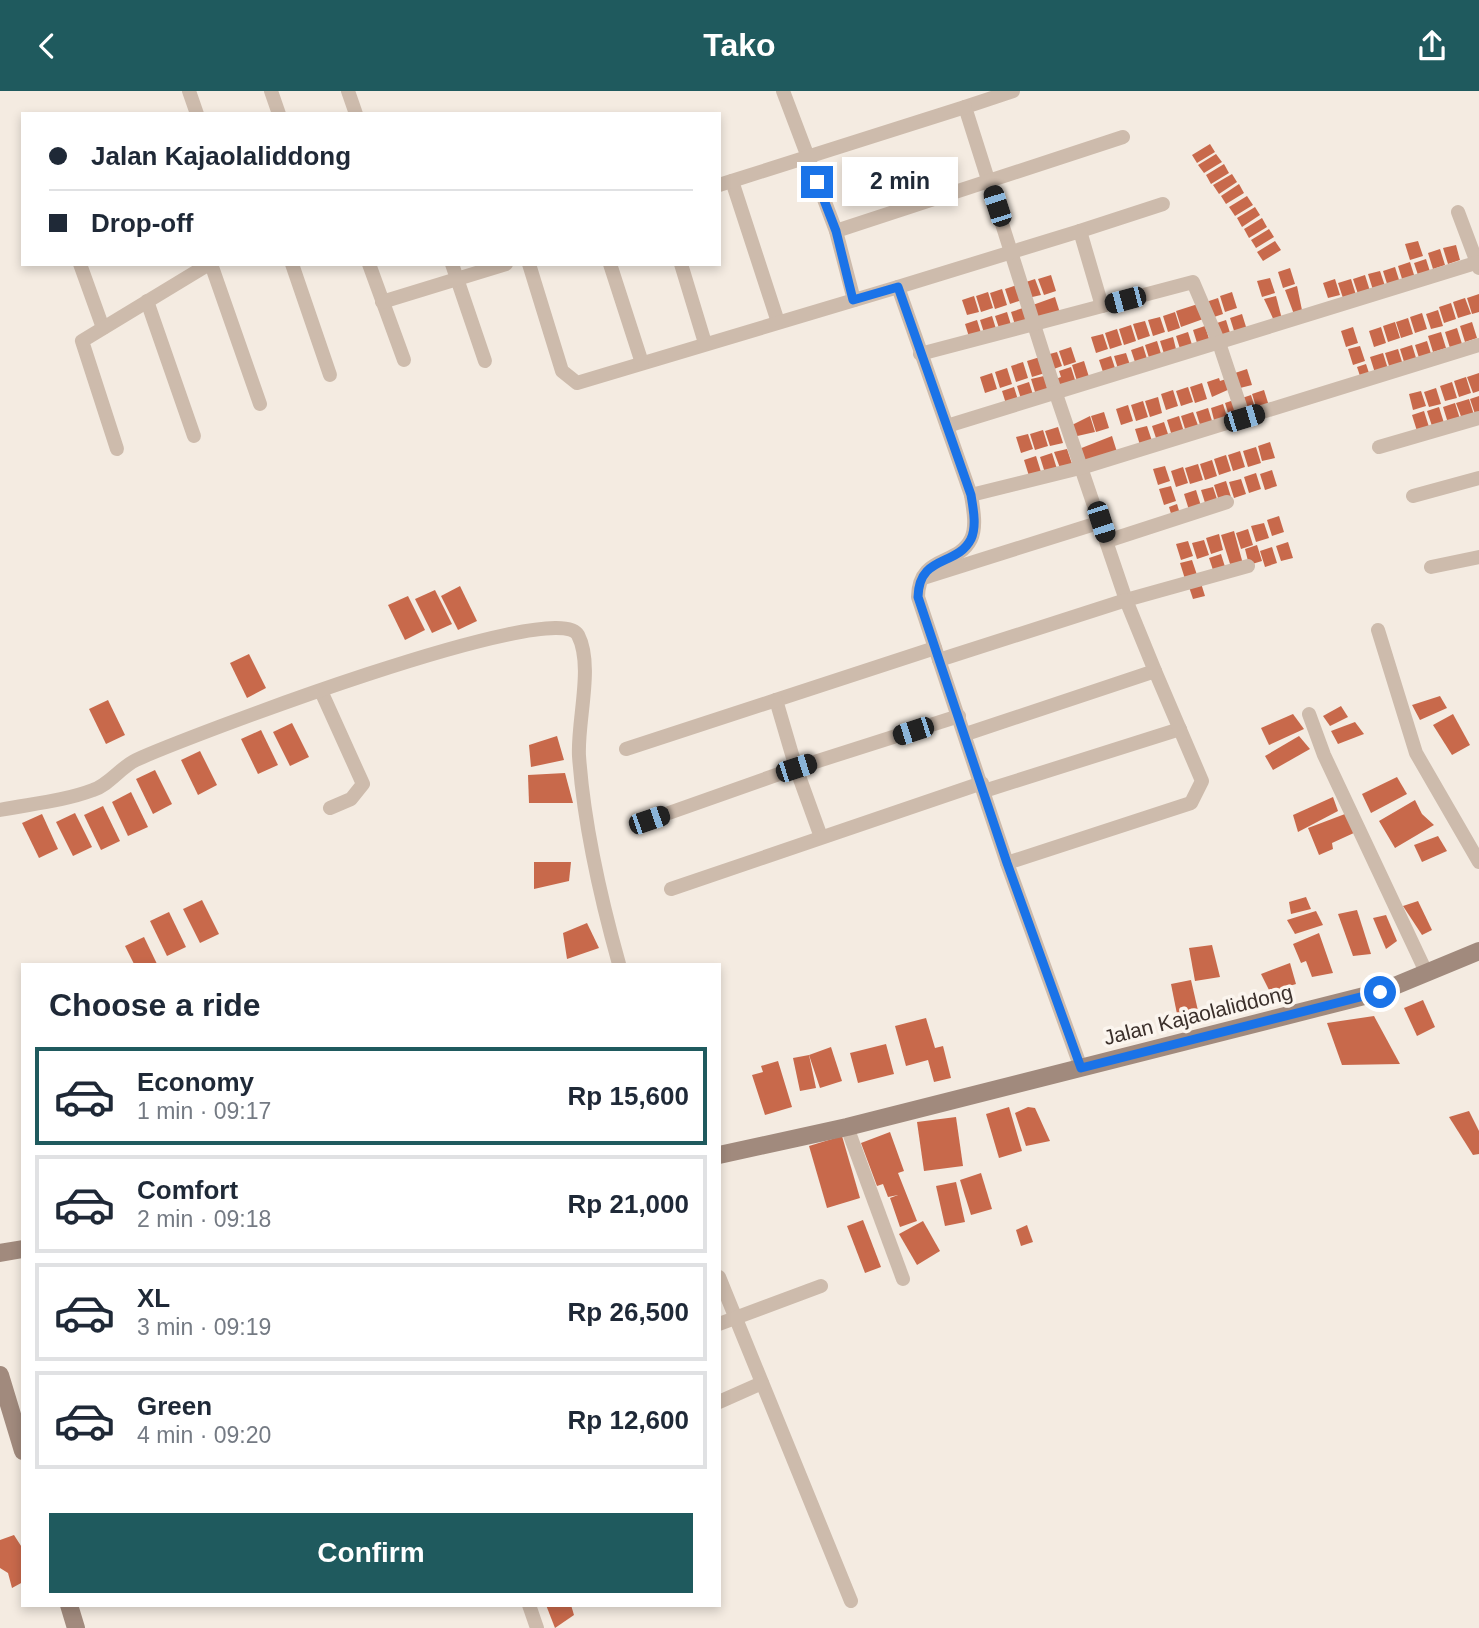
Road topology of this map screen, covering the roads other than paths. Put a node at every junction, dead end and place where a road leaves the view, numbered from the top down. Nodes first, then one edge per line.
1 (188, 91) edge
2 (271, 91) edge
3 (348, 91) edge
4 (783, 91) edge
5 (1013, 91) edge
6 (965, 107) junction
7 (196, 112) edge
8 (278, 112) edge
9 (355, 112) edge
10 (1123, 137) dead end
11 (808, 157) junction
12 (725, 183) edge
13 (989, 183) junction
14 (1163, 204) dead end
15 (1458, 212) dead end
16 (836, 231) junction
17 (1080, 231) junction
18 (1011, 252) junction
19 (1478, 264) edge
20 (81, 266) edge
21 (207, 266) edge
22 (211, 266) edge
23 (293, 266) edge
24 (370, 266) edge
25 (453, 266) edge
26 (499, 266) edge
27 (530, 266) edge
28 (611, 266) edge
29 (682, 266) edge
30 (457, 279) junction
31 (898, 287) junction
32 (853, 300) junction
33 (146, 302) junction
34 (382, 302) junction
35 (1102, 306) junction
36 (778, 322) junction
37 (1034, 324) junction
38 (103, 328) junction
39 (705, 343) junction
40 (1219, 343) junction
41 (1479, 345) edge
42 (920, 354) junction
43 (404, 361) dead end
44 (485, 361) dead end
45 (642, 363) junction
46 (330, 375) dead end
47 (1055, 391) junction
48 (260, 404) dead end
49 (1244, 418) junction
50 (1479, 418) edge
51 (947, 426) junction
52 (194, 436) dead end
53 (1379, 447) dead end
54 (117, 449) dead end
55 (1084, 467) junction
56 (1479, 478) edge
57 (971, 495) junction
58 (1413, 496) dead end
59 (1227, 502) dead end
60 (1101, 522) junction
61 (1107, 541) junction
62 (1479, 557) edge
63 (1248, 566) dead end
64 (1431, 567) dead end
65 (922, 578) junction
66 (1126, 600) junction
67 (1378, 630) dead end
68 (937, 654) junction
69 (1155, 671) junction
70 (321, 691) junction
71 (775, 700) junction
72 (1309, 714) dead end
73 (960, 716) junction
74 (1180, 729) junction
75 (966, 734) junction
76 (626, 749) dead end
77 (796, 768) junction
78 (983, 787) junction
79 (330, 808) dead end
80 (0, 810) edge
81 (649, 820) dead end
82 (821, 838) junction
83 (1479, 862) edge
84 (1007, 863) junction
85 (671, 889) dead end
86 (1479, 951) edge
87 (619, 963) edge
88 (1427, 974) junction
89 (1081, 1068) junction
90 (847, 1127) junction
91 (721, 1155) edge
92 (21, 1249) edge
93 (0, 1252) edge
94 (903, 1279) dead end
95 (721, 1282) edge
96 (821, 1286) dead end
97 (736, 1317) junction
98 (721, 1323) edge
99 (0, 1375) edge
100 (762, 1383) junction
101 (721, 1401) edge
102 (21, 1444) edge
103 (851, 1601) dead end
104 (70, 1607) edge
105 (530, 1607) edge
106 (76, 1628) edge
107 (537, 1628) edge

1 - 7 street
2 - 8 street
3 - 9 street
4 - 11 street
5 - 6 street
6 - 11 street
6 - 13 street
10 - 13 street
11 - 12 street
11 - 16 street
12 - 36 street
13 - 16 street
13 - 18 street
14 - 17 street
15 - 19 street
16 - 32 street
17 - 18 street
17 - 35 street
18 - 31 street
18 - 37 street
19 - 40 street
20 - 38 street
21 - 33 street
22 - 48 street
23 - 46 street
24 - 34 street
25 - 30 street
26 - 30 street
27 - 45 street
28 - 45 street
29 - 39 street
30 - 34 street
30 - 44 street
31 - 32 street
31 - 42 street
32 - 36 street
33 - 38 street
33 - 52 street
34 - 43 street
35 - 37 street
35 - 40 street
36 - 39 street
37 - 42 street
37 - 47 street
38 - 54 street
39 - 45 street
40 - 47 street
40 - 49 street
41 - 49 street
42 - 51 street
47 - 51 street
47 - 55 street
49 - 55 street
50 - 53 street
51 - 57 street
55 - 57 street
55 - 60 street
56 - 58 street
57 - 65 street
59 - 61 street
60 - 61 street
60 - 65 street
61 - 66 street
62 - 64 street
63 - 66 street
65 - 68 street
66 - 68 street
66 - 69 street
67 - 83 street
68 - 71 street
68 - 73 street
69 - 74 street
69 - 75 street
70 - 79 street
70 - 80 street
70 - 87 street
71 - 76 street
71 - 77 street
72 - 88 street
73 - 75 street
73 - 77 street
74 - 78 street
74 - 84 street
75 - 78 street
77 - 81 street
77 - 82 street
78 - 82 street
78 - 84 street
82 - 85 street
84 - 89 street
86 - 88 street, Jalan Kajaolaliddong
88 - 89 street, Jalan Kajaolaliddong
89 - 90 street, Jalan Kajaolaliddong
90 - 91 street, Jalan Kajaolaliddong
90 - 94 street
92 - 93 street
95 - 97 street
96 - 97 street
97 - 98 street
97 - 100 street
99 - 102 street
100 - 101 street
100 - 103 street
104 - 106 street
105 - 107 street

